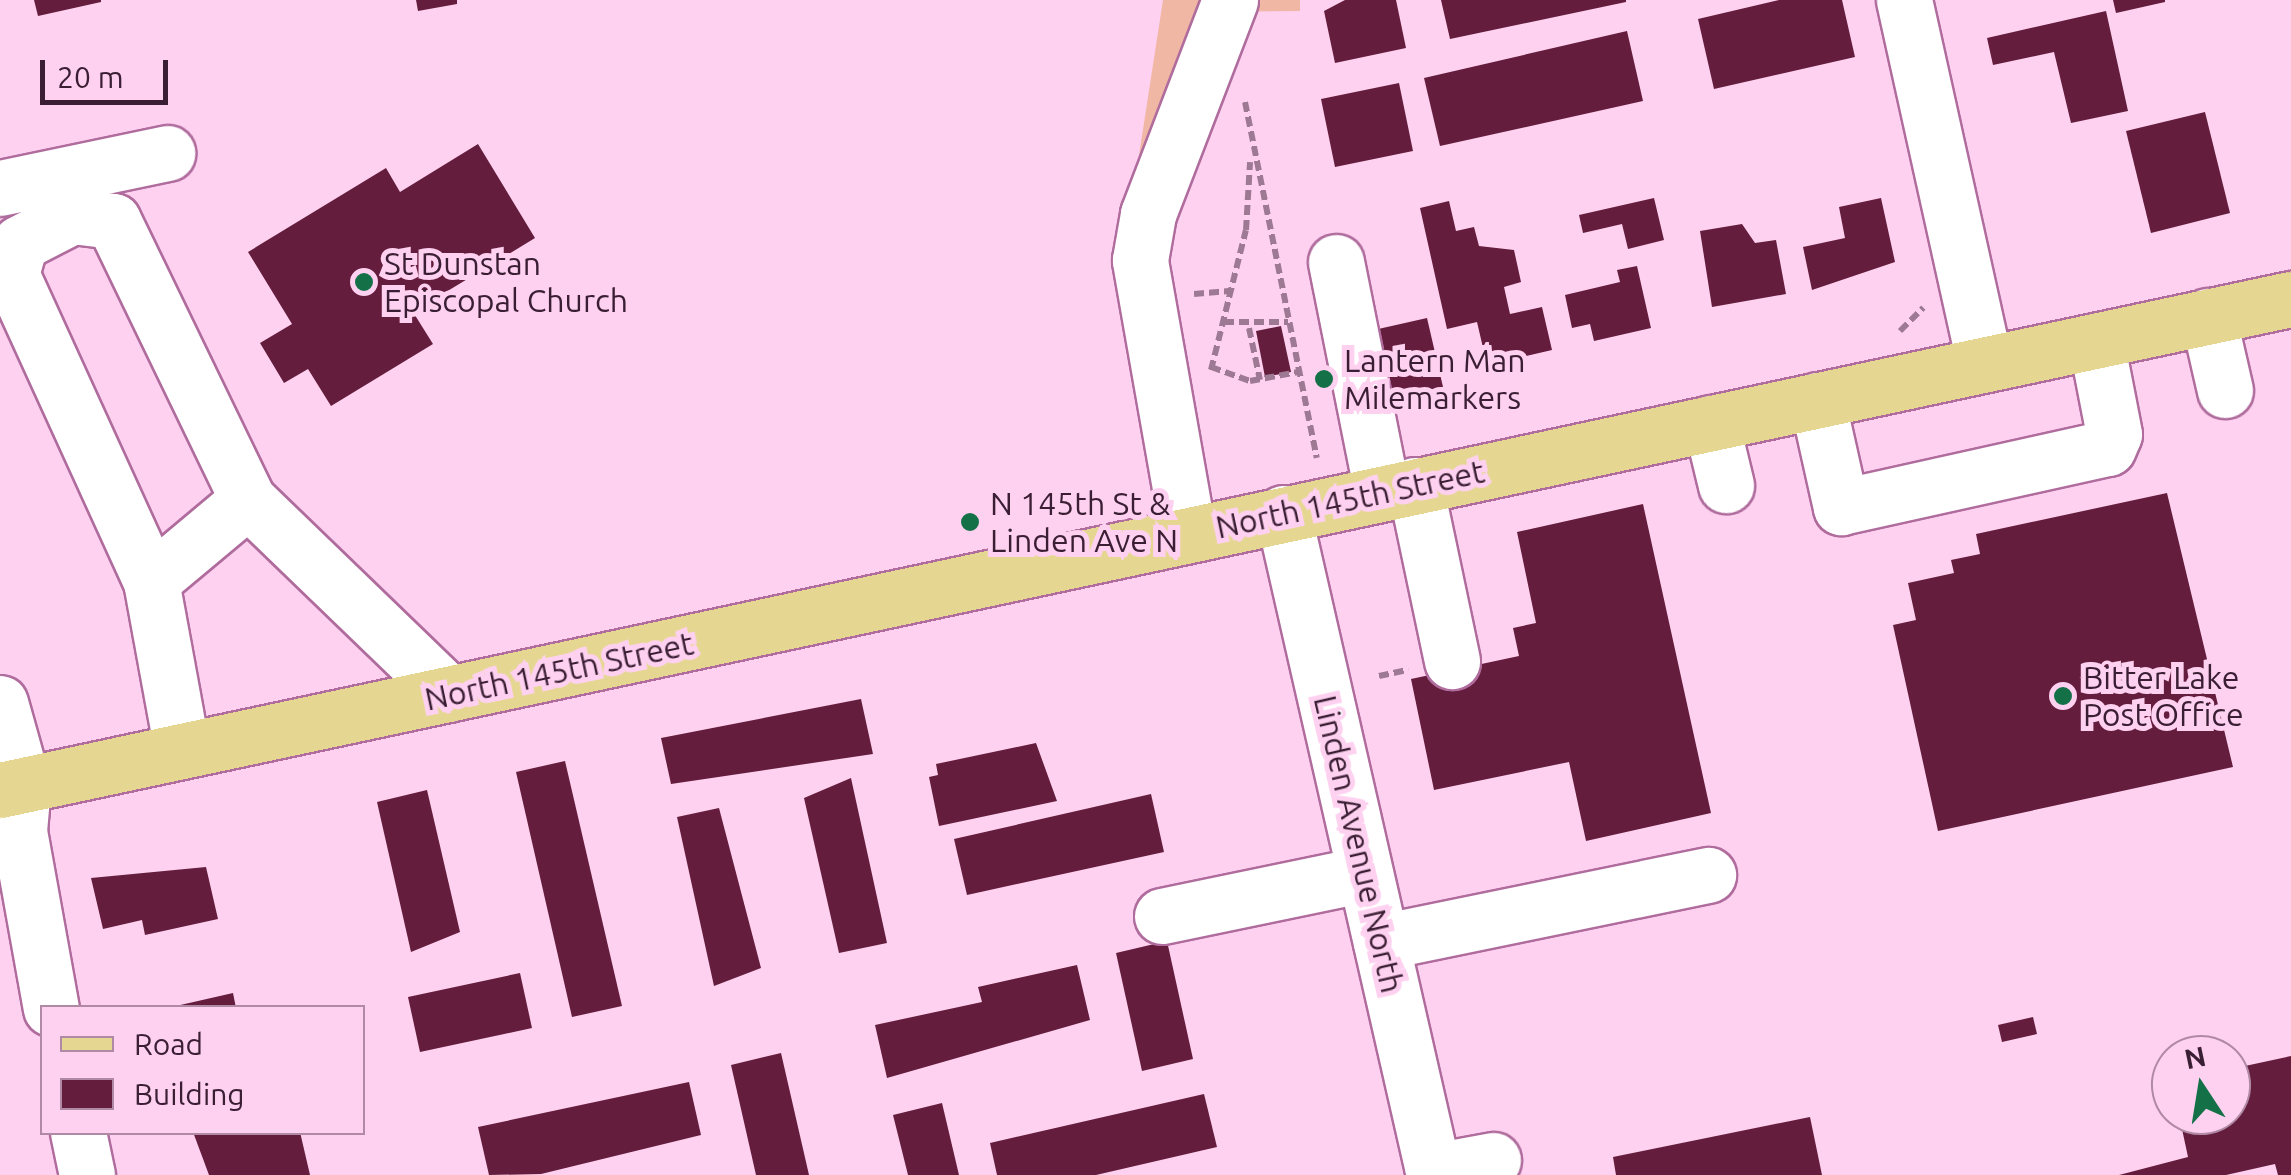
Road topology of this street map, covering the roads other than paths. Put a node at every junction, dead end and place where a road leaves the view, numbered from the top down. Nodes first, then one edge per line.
1 (1230, 0) edge
2 (1904, 0) edge
3 (168, 153) dead end
4 (0, 188) edge
5 (1336, 262) dead end
6 (2291, 299) edge
7 (2208, 316) junction
8 (2096, 341) junction
9 (1985, 364) junction
10 (2225, 390) dead end
11 (1817, 400) junction
12 (1711, 422) junction
13 (1726, 485) dead end
14 (1398, 488) junction
15 (248, 500) junction
16 (1283, 513) junction
17 (1188, 533) junction
18 (151, 581) junction
19 (1452, 660) dead end
20 (449, 694) junction
21 (0, 703) edge
22 (182, 750) junction
23 (12, 788) edge
24 (1366, 874) junction
25 (1708, 875) dead end
26 (1162, 916) dead end
27 (1381, 942) junction
28 (50, 1005) edge
29 (79, 1135) edge
30 (1493, 1160) dead end
31 (1434, 1173) edge
32 (87, 1175) edge

1 - 17 street
2 - 9 street
3 - 4 street
5 - 14 street
6 - 7 main road, North 145th Street
7 - 8 main road, North 145th Street
7 - 10 street
8 - 9 main road, North 145th Street
8 - 11 street
9 - 11 main road, North 145th Street
11 - 12 main road, North 145th Street
12 - 13 street
12 - 14 main road, North 145th Street
14 - 16 main road, North 145th Street
14 - 19 street
15 - 18 street
15 - 18 street
15 - 20 street
16 - 17 main road, North 145th Street
16 - 24 street, Linden Avenue North
17 - 20 main road, North 145th Street
18 - 22 street
20 - 22 main road, North 145th Street
21 - 23 street
22 - 23 main road, North 145th Street
23 - 28 street
24 - 26 street
24 - 27 street, Linden Avenue North
25 - 27 street
27 - 31 street, Linden Avenue North
29 - 32 street
30 - 31 street

